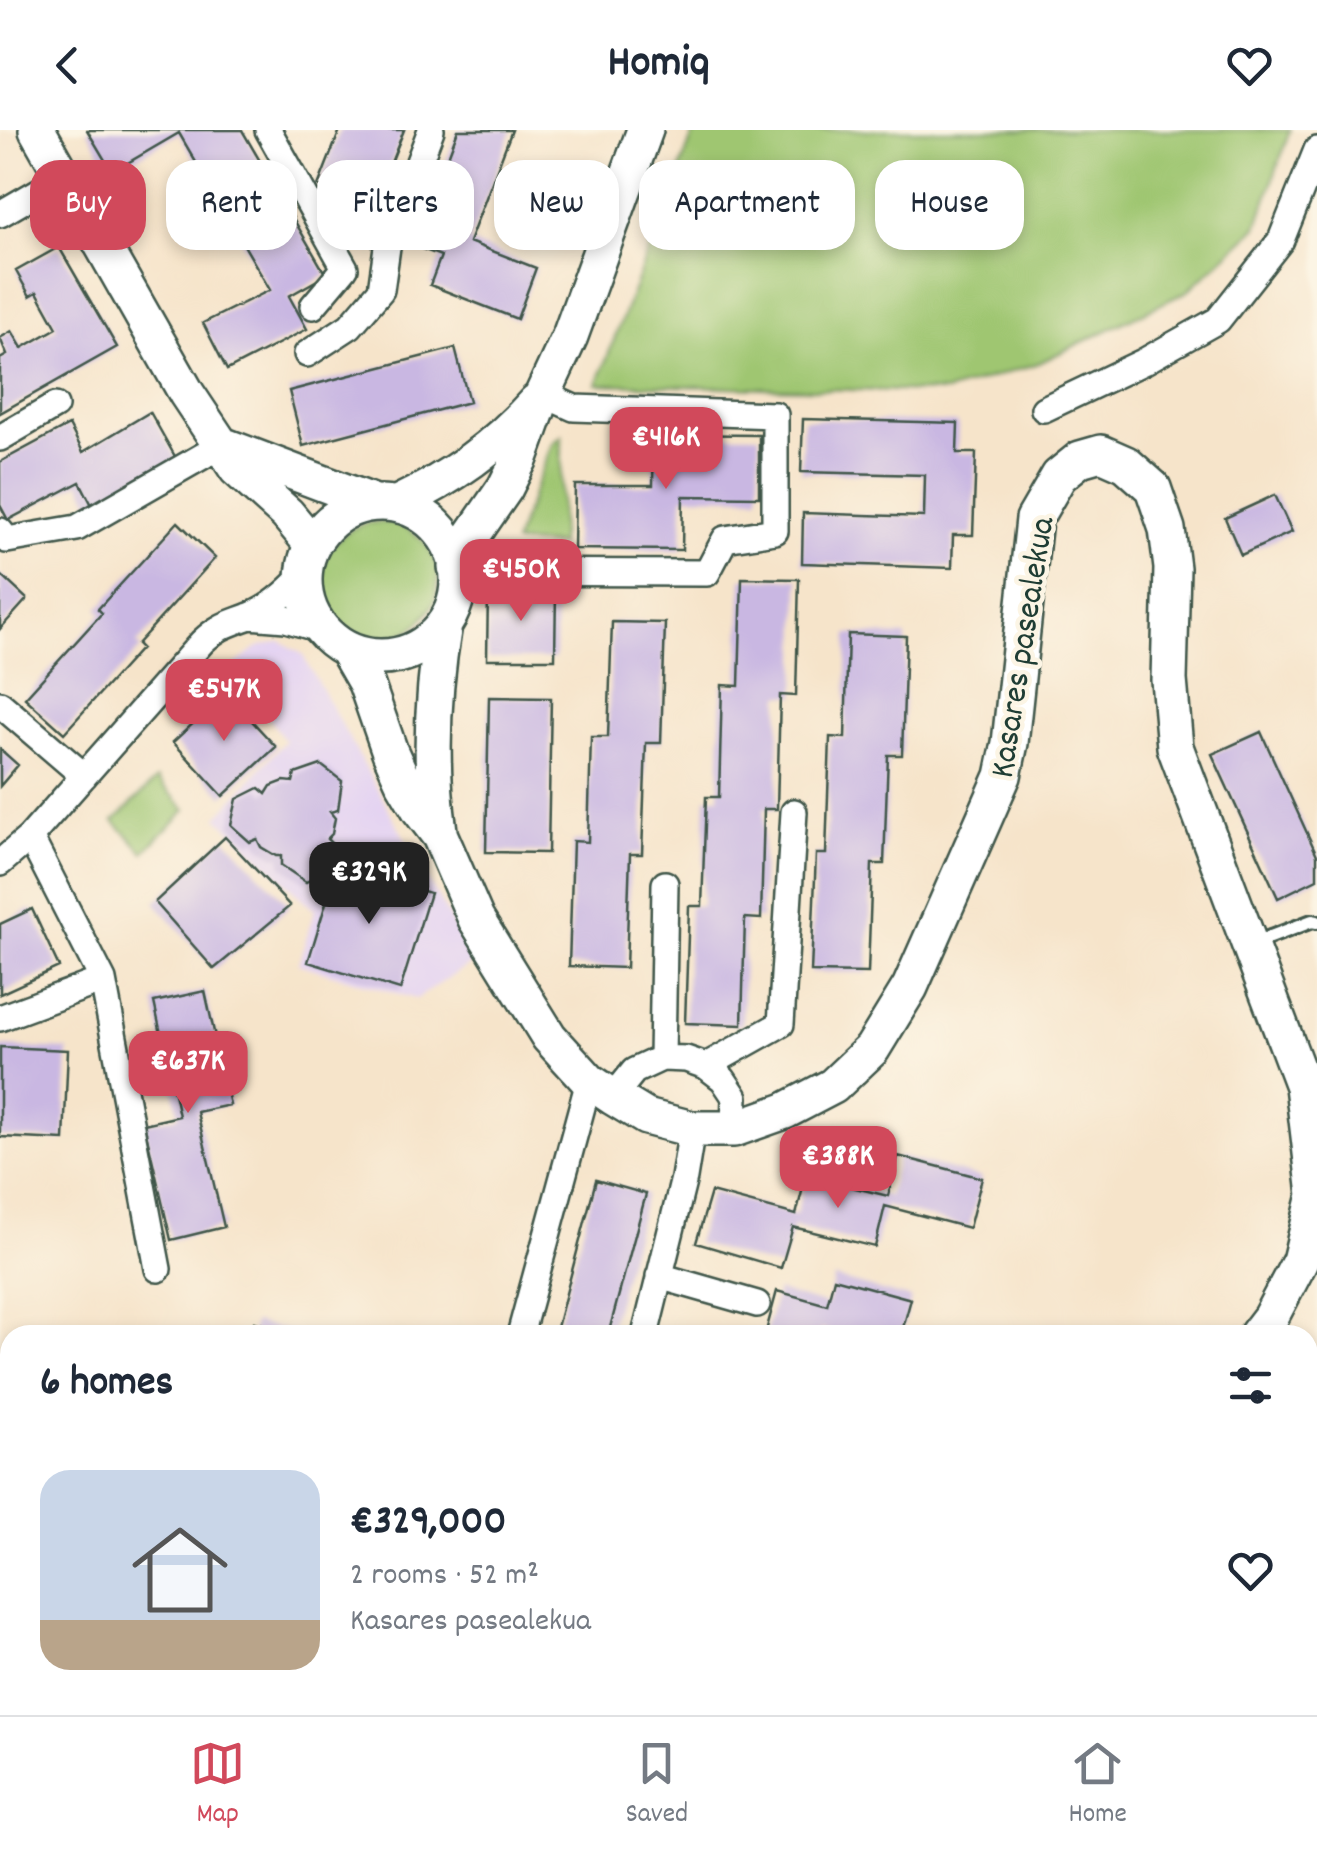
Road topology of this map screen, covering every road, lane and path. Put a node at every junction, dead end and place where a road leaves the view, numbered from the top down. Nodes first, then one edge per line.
1 (37, 130) edge
2 (268, 130) edge
3 (431, 130) edge
4 (645, 130) edge
5 (1317, 150) edge
6 (54, 160) edge
7 (30, 197) edge
8 (0, 214) edge
9 (105, 250) edge
10 (314, 306) dead end
11 (307, 354) dead end
12 (544, 394) junction
13 (55, 406) dead end
14 (1044, 409) dead end
15 (0, 438) edge
16 (222, 445) junction
17 (386, 504) junction
18 (0, 531) edge
19 (308, 560) junction
20 (457, 569) junction
21 (249, 616) junction
22 (444, 624) junction
23 (335, 640) junction
24 (0, 704) edge
25 (84, 776) junction
26 (794, 812) dead end
27 (440, 836) junction
28 (30, 837) junction
29 (0, 864) edge
30 (665, 884) dead end
31 (1317, 922) edge
32 (1250, 945) junction
33 (103, 980) junction
34 (0, 1018) edge
35 (662, 1058) junction
36 (706, 1066) junction
37 (601, 1089) junction
38 (692, 1129) junction
39 (734, 1129) junction
40 (158, 1268) dead end
41 (659, 1276) junction
42 (757, 1304) dead end
43 (523, 1325) edge
44 (647, 1325) edge
45 (1265, 1325) edge

1 - 6 street
2 - 10 street
3 - 11 street
4 - 12 street
5 - 14 street
7 - 8 street
9 - 16 street
12 - 17 street
12 - 20 street
12 - 20 street
13 - 15 street
16 - 17 street
16 - 18 street
16 - 19 street
17 - 19 street
17 - 20 street
19 - 21 street
19 - 23 street
20 - 22 street
21 - 23 street
21 - 25 street
22 - 23 street
22 - 27 street, Kasares pasealekua
23 - 27 street, Kasares pasealekua
24 - 25 street
25 - 28 street
26 - 36 street
27 - 37 street, Kasares pasealekua
28 - 29 street
28 - 33 street
30 - 35 street
31 - 32 lane
32 - 39 street, Kasares pasealekua
32 - 45 street, Kasares pasealekua
33 - 34 street
33 - 40 street
35 - 36 street
35 - 37 street
36 - 39 street
37 - 38 street, Kasares pasealekua
37 - 43 street
38 - 39 street, Kasares pasealekua
38 - 41 street
41 - 42 street
41 - 44 street

